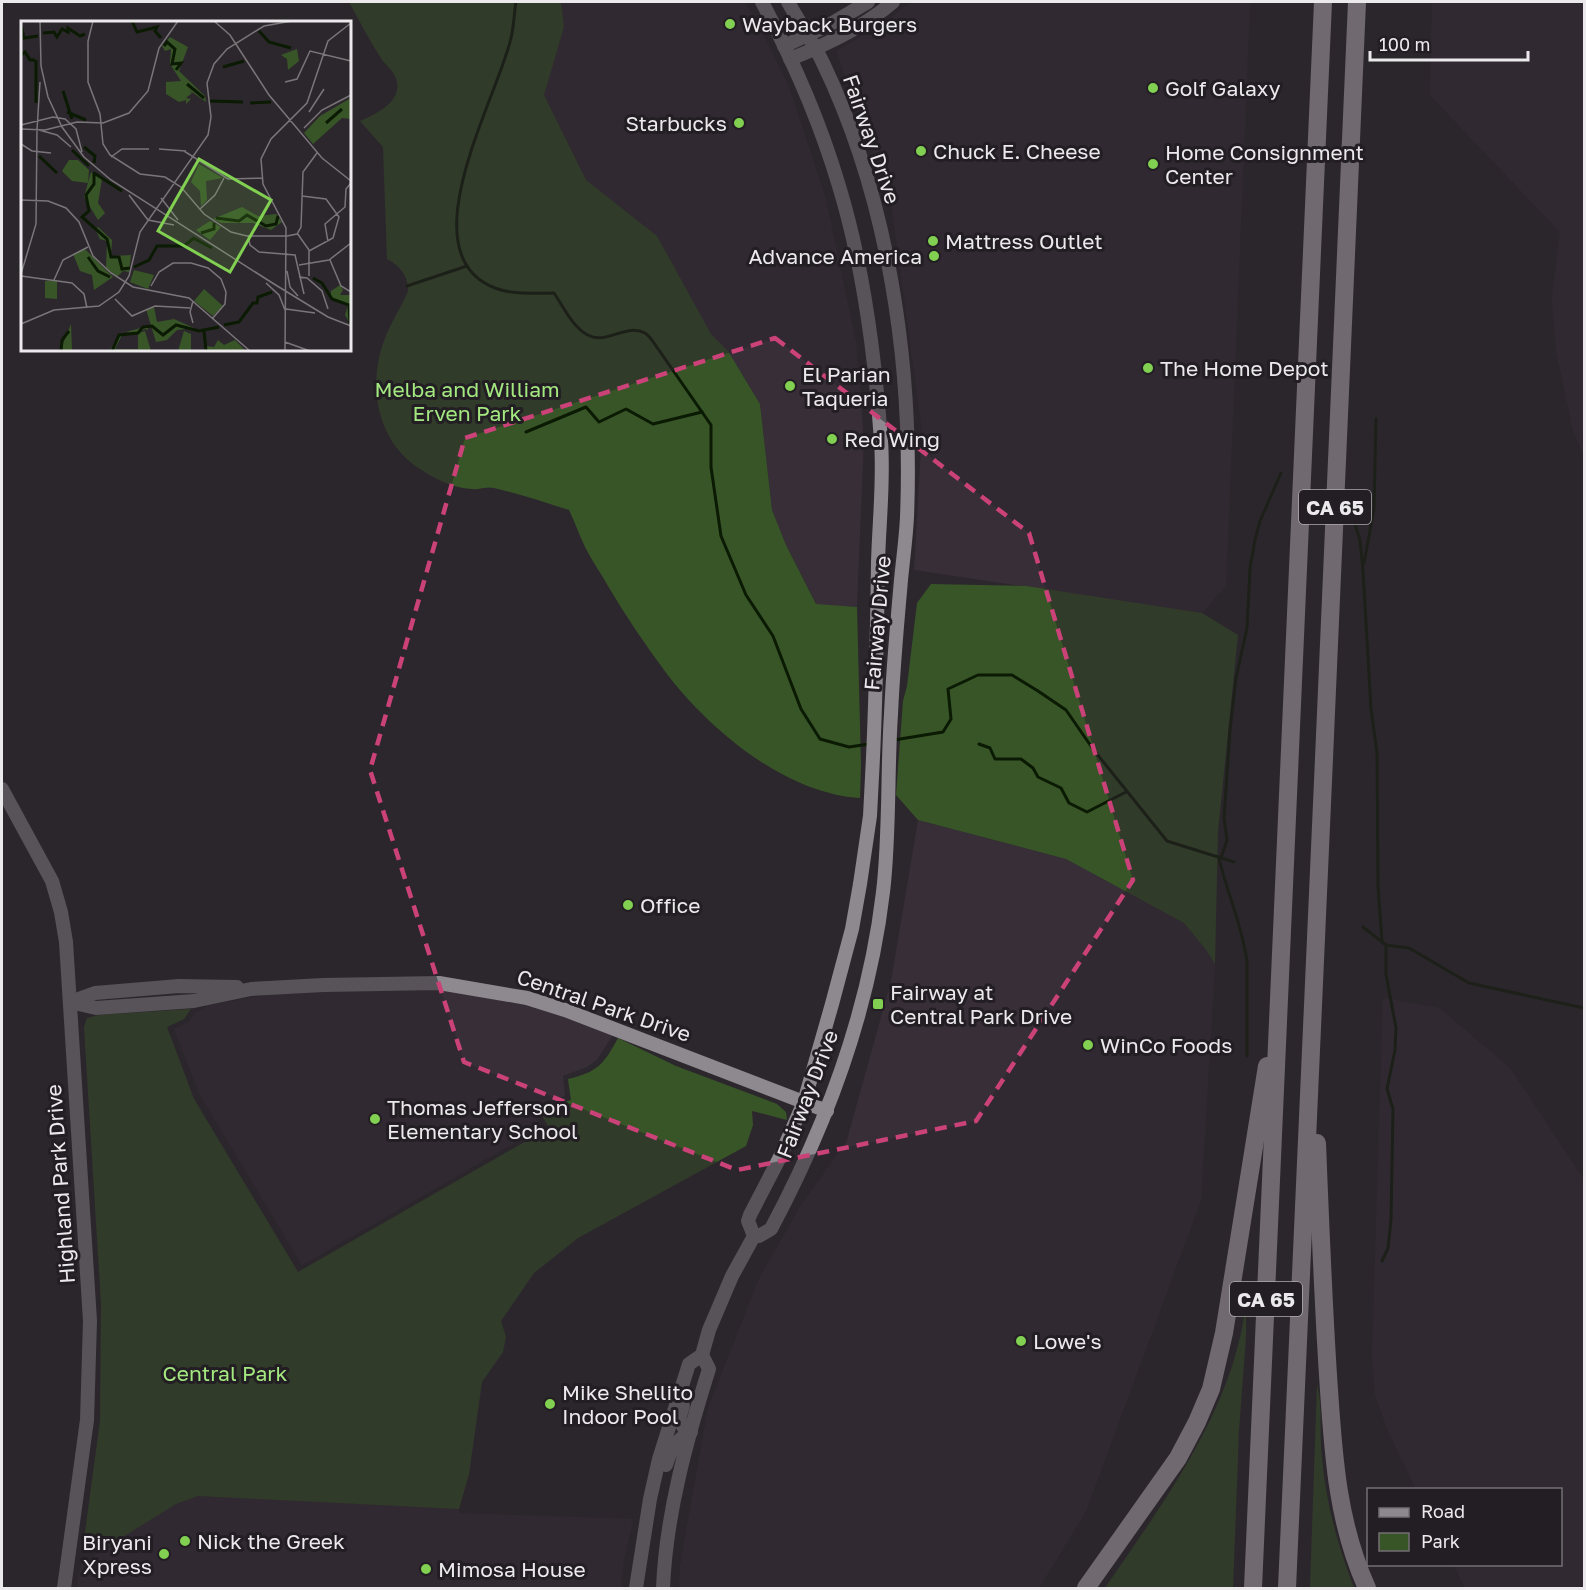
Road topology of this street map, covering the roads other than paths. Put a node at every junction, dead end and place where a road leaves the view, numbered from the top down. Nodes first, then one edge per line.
1 (762, 2) edge
2 (788, 2) edge
3 (868, 2) edge
4 (893, 2) edge
5 (1323, 2) edge
6 (1357, 2) edge
7 (807, 35) junction
8 (815, 49) junction
9 (787, 52) junction
10 (2, 789) edge
11 (70, 1002) junction
12 (1278, 1009) junction
13 (1312, 1012) junction
14 (804, 1102) junction
15 (826, 1110) junction
16 (754, 1236) junction
17 (702, 1355) junction
18 (689, 1364) junction
19 (691, 1432) junction
20 (650, 1499) junction
21 (1287, 1586) edge
22 (64, 1588) edge
23 (636, 1588) edge
24 (663, 1588) edge
25 (1086, 1588) edge
26 (1253, 1588) edge
27 (1367, 1588) edge

1 - 9 main road, Fairway Drive
2 - 7 main road, Fairway Drive
3 - 7 main road
4 - 8 main road
5 - 12 highway, CA 65
6 - 13 highway, CA 65
7 - 8 main road, Fairway Drive
7 - 9 main road
8 - 9 main road
8 - 15 main road, Fairway Drive
9 - 14 main road, Fairway Drive
10 - 11 main road, Highland Park Drive
11 - 14 main road, Central Park Drive
11 - 22 main road, Highland Park Drive
12 - 25 highway
12 - 26 highway, CA 65
13 - 21 highway, CA 65
13 - 27 highway
14 - 15 main road, Central Park Drive
14 - 16 main road, Fairway Drive
15 - 16 main road, Fairway Drive
16 - 17 main road, Fairway Drive
17 - 18 main road
17 - 19 main road, Fairway Drive
18 - 19 main road
18 - 20 main road
19 - 20 main road
19 - 24 main road, Fairway Drive
20 - 23 main road

